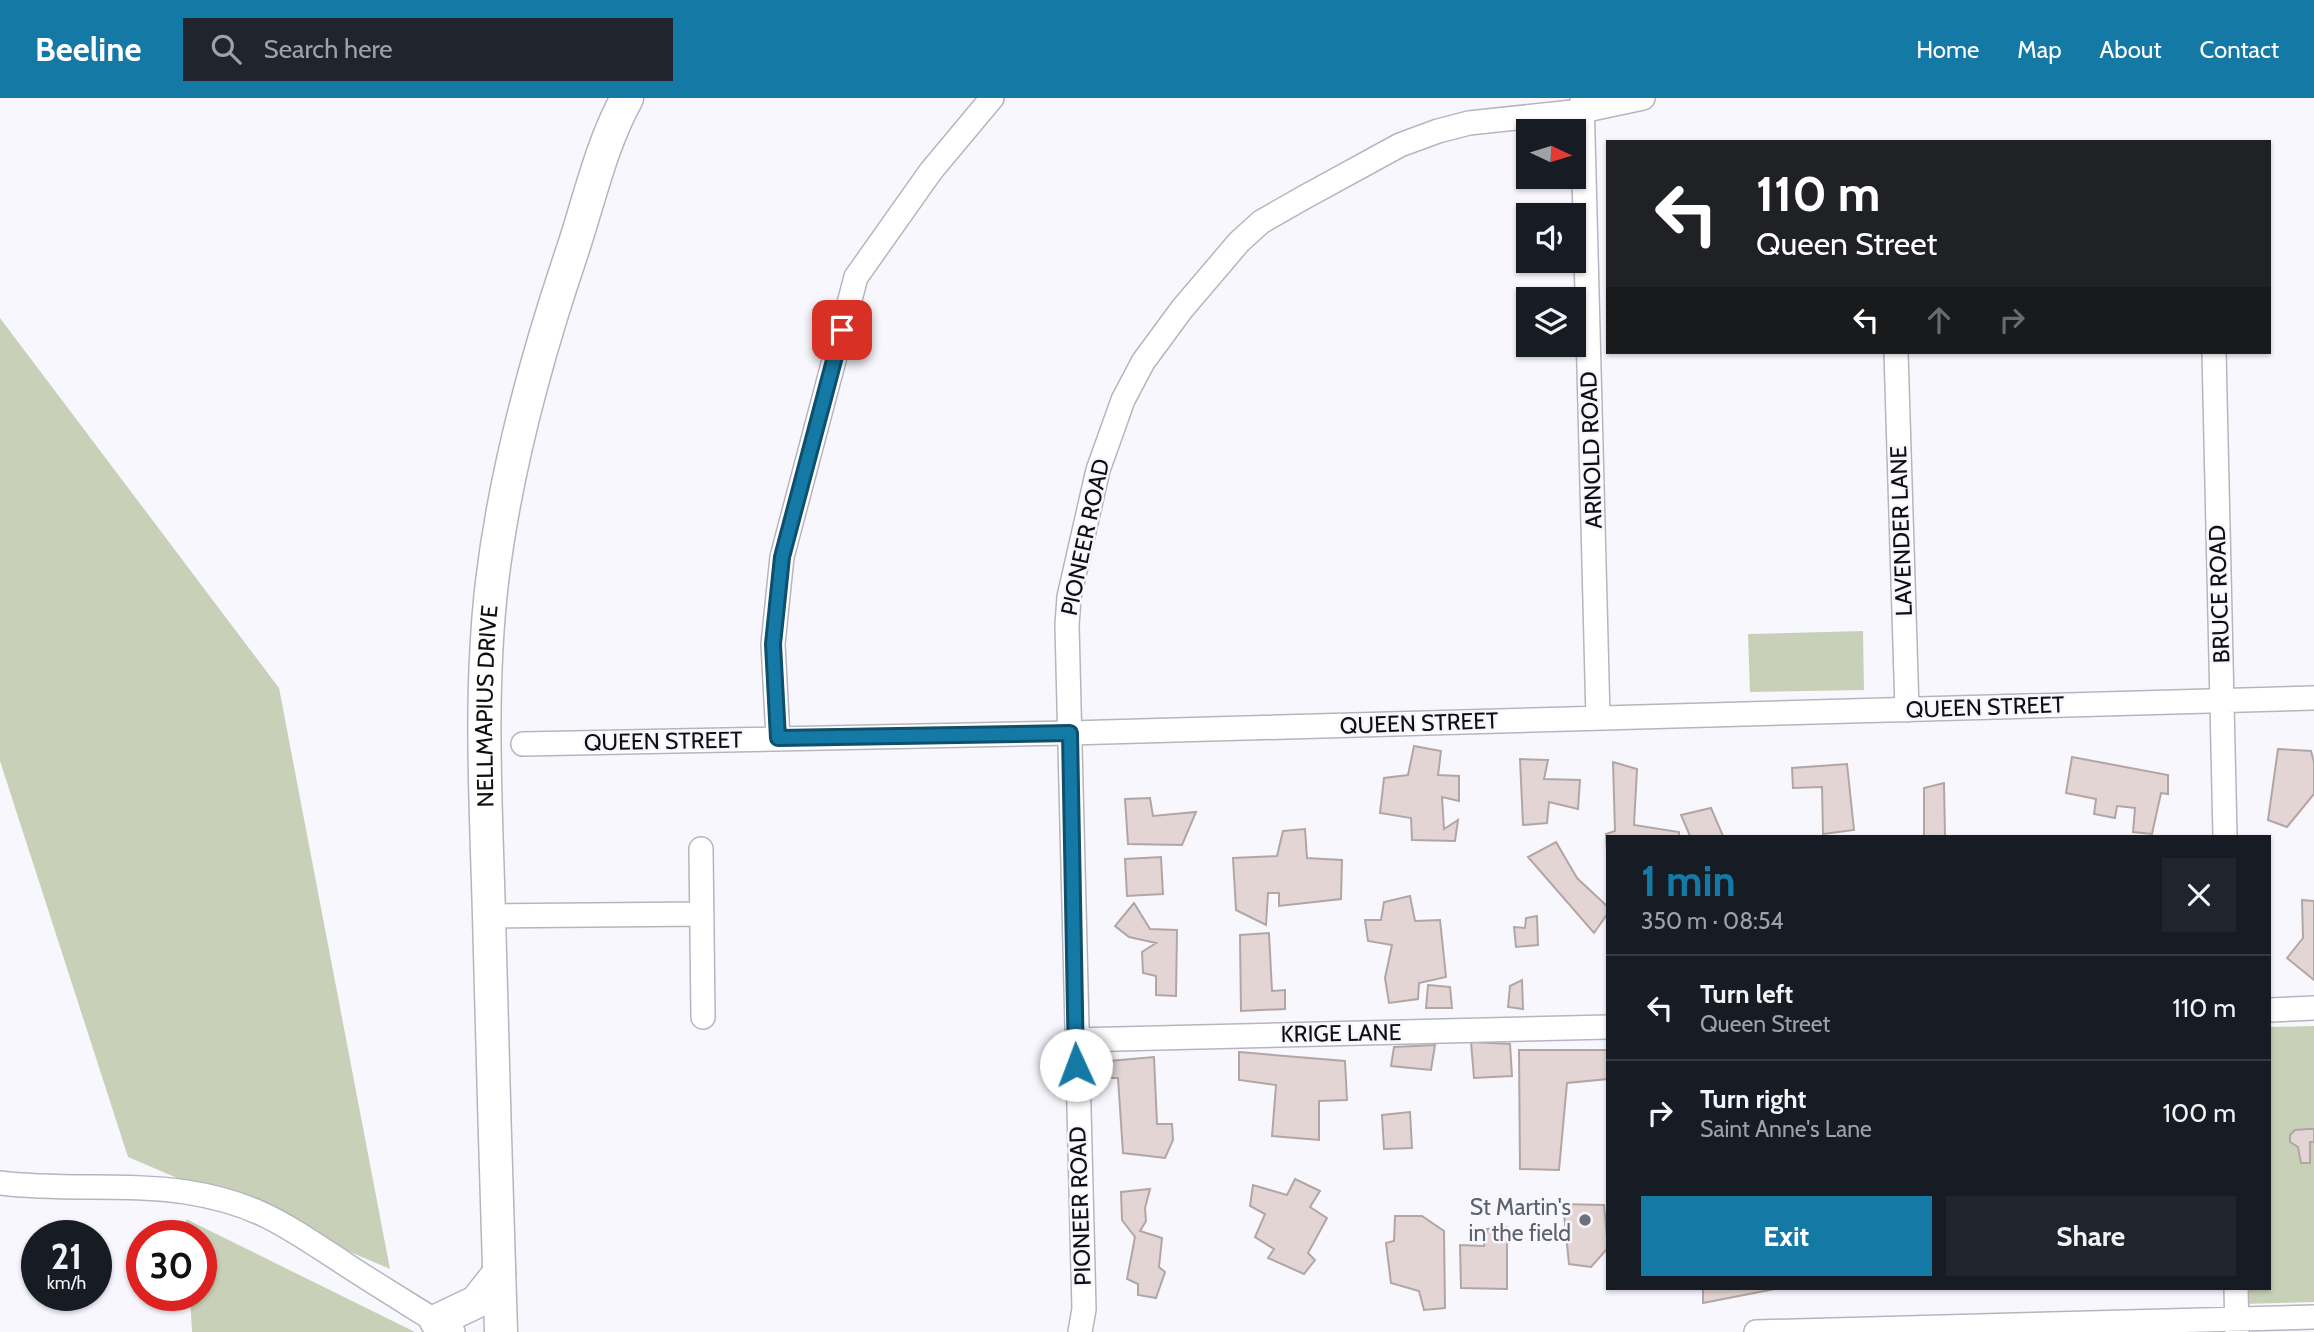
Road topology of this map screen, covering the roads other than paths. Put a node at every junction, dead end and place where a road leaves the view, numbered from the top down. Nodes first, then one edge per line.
1 (992, 98) edge
2 (1643, 98) edge
3 (625, 99) edge
4 (1582, 104) edge
5 (1896, 354) edge
6 (2214, 354) edge
7 (2314, 698) edge
8 (2222, 700) junction
9 (1907, 710) junction
10 (1598, 718) junction
11 (1070, 733) junction
12 (778, 738) junction
13 (523, 744) dead end
14 (2225, 835) edge
15 (701, 849) dead end
16 (702, 914) junction
17 (489, 916) junction
18 (2314, 1008) edge
19 (2271, 1010) edge
20 (703, 1017) dead end
21 (1606, 1027) edge
22 (1075, 1040) junction
23 (0, 1182) edge
24 (499, 1273) junction
25 (2236, 1290) edge
26 (2314, 1317) edge
27 (2237, 1326) edge
28 (444, 1327) edge
29 (1944, 1329) edge
30 (501, 1332) edge
31 (1080, 1332) edge
32 (1756, 1332) edge

1 - 12 street
2 - 4 street, PIONEER ROAD
3 - 17 main road, NELLMAPIUS DRIVE
4 - 10 street, ARNOLD ROAD
4 - 11 street, PIONEER ROAD
5 - 9 street, LAVENDER LANE
6 - 8 street, BRUCE ROAD
7 - 8 street, QUEEN STREET
8 - 9 street, QUEEN STREET
8 - 14 street, BRUCE ROAD
9 - 10 street, QUEEN STREET
10 - 11 street, QUEEN STREET
11 - 12 street, QUEEN STREET
11 - 22 street, PIONEER ROAD
12 - 13 street, QUEEN STREET
15 - 16 street
16 - 17 street
16 - 20 street
17 - 24 main road, NELLMAPIUS DRIVE
18 - 19 street
21 - 22 street, KRIGE LANE
22 - 31 street, PIONEER ROAD
23 - 28 street
24 - 28 main road
24 - 30 main road, NELLMAPIUS DRIVE
25 - 27 street
26 - 27 street
27 - 29 street
29 - 32 street

